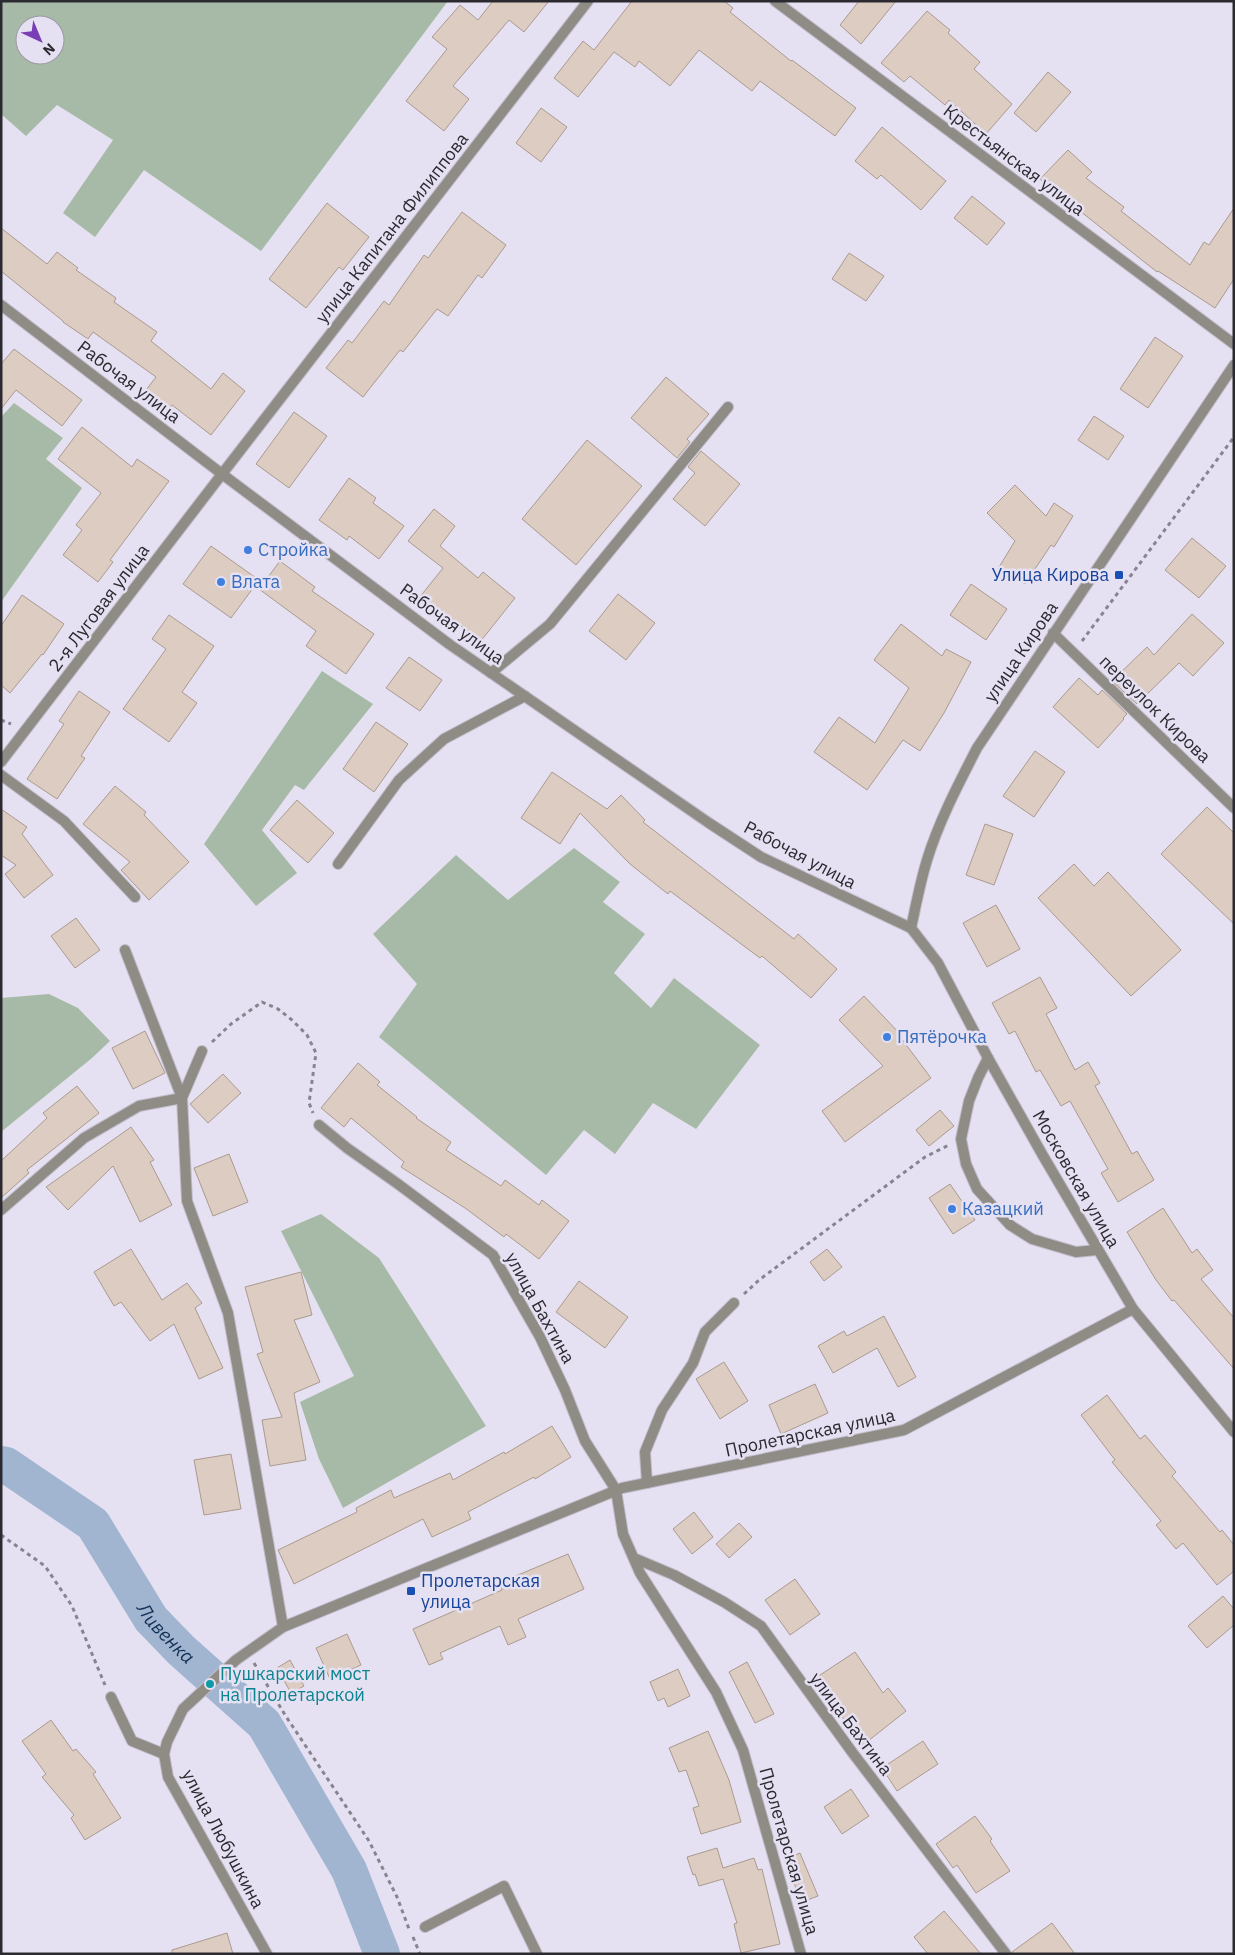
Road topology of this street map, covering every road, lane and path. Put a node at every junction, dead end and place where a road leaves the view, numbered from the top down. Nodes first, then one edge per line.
1 (588, 1) edge
2 (775, 1) edge
3 (1, 305) edge
4 (1234, 344) edge
5 (1234, 365) edge
6 (728, 407) dead end
7 (1234, 437) edge
8 (222, 474) junction
9 (1053, 633) junction
10 (1073, 652) junction
11 (492, 673) junction
12 (525, 696) junction
13 (1, 762) edge
14 (1, 775) edge
15 (1234, 808) edge
16 (338, 864) dead end
17 (134, 897) dead end
18 (912, 928) junction
19 (125, 950) dead end
20 (202, 1050) joint
21 (988, 1058) junction
22 (182, 1098) junction
23 (319, 1125) joint
24 (961, 1139) junction
25 (1, 1210) edge
26 (1097, 1250) junction
27 (734, 1302) joint
28 (1133, 1309) junction
29 (1234, 1432) edge
30 (647, 1483) junction
31 (616, 1490) junction
32 (1, 1535) edge
33 (634, 1558) junction
34 (283, 1627) junction
35 (247, 1652) junction
36 (111, 1697) joint
37 (183, 1709) joint
38 (164, 1754) junction
39 (425, 1927) dead end
40 (267, 1954) edge
41 (420, 1954) edge
42 (537, 1954) edge
43 (801, 1954) edge
44 (1006, 1954) edge

1 - 8 street, улица Капитана Филиппова
2 - 4 street, Крестьянская улица
3 - 8 street, Рабочая улица
5 - 9 street, улица Кирова
6 - 11 street
7 - 10 path
8 - 11 street, Рабочая улица
8 - 13 street, 2-я Луговая улица
9 - 10 street, переулок Кирова
9 - 18 street, улица Кирова
10 - 15 street, переулок Кирова
11 - 12 street, Рабочая улица
12 - 16 street
12 - 18 street, Рабочая улица
14 - 17 street
18 - 21 street, Московская улица
19 - 22 street
20 - 22 street
20 - 23 path
21 - 24 street
21 - 26 street, Московская улица
22 - 25 street
22 - 34 street
23 - 31 street, улица Бахтина
24 - 26 street
24 - 27 path
26 - 28 street, Московская улица
27 - 30 street
28 - 29 street, Московская улица
28 - 30 street, Пролетарская улица
30 - 31 street, Пролетарская улица
31 - 33 street, Пролетарская улица
31 - 34 street, Пролетарская улица
32 - 36 path
33 - 43 street, Пролетарская улица
33 - 44 street, улица Бахтина
34 - 35 street, Пролетарская улица
35 - 37 street, Пролетарская улица
35 - 41 path
36 - 38 street
37 - 38 street, улица Любушкина
38 - 40 street, улица Любушкина
39 - 42 street

